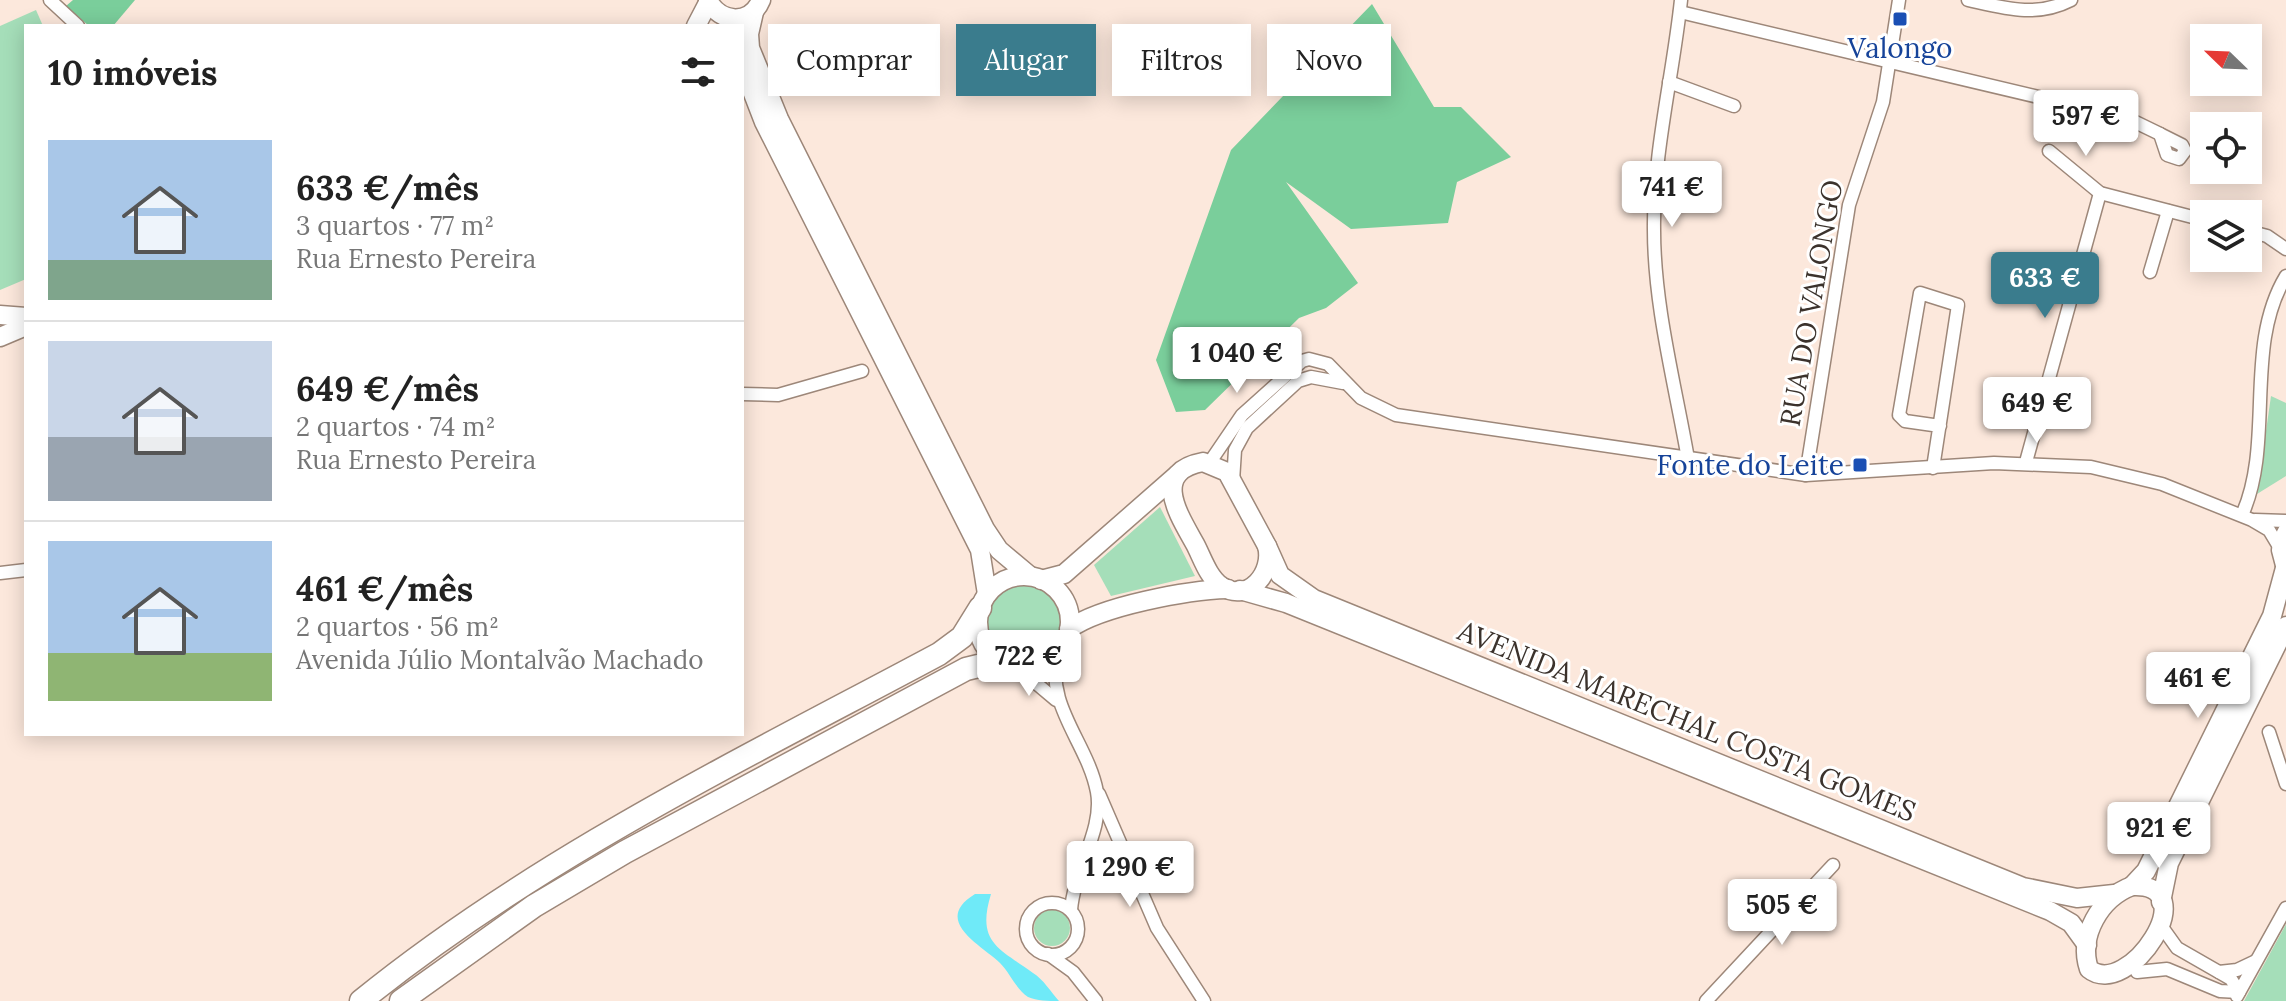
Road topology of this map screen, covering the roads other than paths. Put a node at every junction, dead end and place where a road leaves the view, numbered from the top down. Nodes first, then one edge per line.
1 (50, 0) edge
2 (708, 0) edge
3 (1899, 0) edge
4 (1968, 0) edge
5 (2071, 0) edge
6 (761, 5) edge
7 (1681, 6) edge
8 (724, 22) edge
9 (76, 24) edge
10 (697, 24) edge
11 (1890, 62) junction
12 (744, 70) edge
13 (1669, 82) junction
14 (744, 85) edge
15 (757, 105) junction
16 (1734, 106) dead end
17 (2160, 134) dead end
18 (2049, 151) dead end
19 (2100, 193) junction
20 (2168, 211) junction
21 (2190, 216) edge
22 (2262, 235) edge
23 (2286, 249) edge
24 (2150, 272) dead end
25 (2286, 276) edge
26 (0, 315) edge
27 (24, 317) edge
28 (0, 322) edge
29 (24, 327) edge
30 (0, 334) edge
31 (862, 371) dead end
32 (1343, 383) junction
33 (744, 394) edge
34 (1940, 426) junction
35 (1688, 459) junction
36 (1210, 462) junction
37 (2026, 462) junction
38 (1933, 468) junction
39 (1179, 473) junction
40 (1806, 475) junction
41 (1233, 481) junction
42 (2247, 518) junction
43 (2286, 521) edge
44 (1267, 546) junction
45 (2285, 555) edge
46 (24, 570) edge
47 (0, 573) edge
48 (1036, 578) junction
49 (1234, 590) junction
50 (984, 601) junction
51 (2286, 626) edge
52 (1069, 629) junction
53 (1058, 653) junction
54 (1008, 665) junction
55 (1061, 706) junction
56 (2269, 732) dead end
57 (2286, 784) edge
58 (1097, 791) junction
59 (1833, 865) dead end
60 (1078, 870) junction
61 (2132, 886) junction
62 (2114, 894) junction
63 (1051, 902) junction
64 (2161, 902) junction
65 (2286, 908) edge
66 (1071, 910) junction
67 (1093, 919) dead end
68 (1078, 923) junction
69 (2162, 927) junction
70 (1075, 941) junction
71 (2087, 945) junction
72 (1048, 954) junction
73 (2256, 961) junction
74 (1073, 972) junction
75 (2137, 972) junction
76 (2219, 972) junction
77 (2211, 988) junction
78 (2236, 996) edge
79 (361, 1001) edge
80 (401, 1001) edge
81 (1096, 1001) edge
82 (1204, 1001) edge
83 (1706, 1001) edge
84 (2220, 1001) edge

1 - 9 street
2 - 8 street
2 - 10 street
3 - 11 street, RUA DO VALONGO
4 - 5 street
6 - 8 street
6 - 48 street
7 - 11 street
7 - 13 street
11 - 17 street
11 - 40 street, RUA DO VALONGO
12 - 15 street
13 - 16 street
13 - 35 street
14 - 15 street
15 - 50 street
18 - 19 street
19 - 20 street
19 - 37 street
20 - 21 street
20 - 24 street
22 - 23 street
25 - 42 street
26 - 27 street
28 - 30 street
29 - 30 street
31 - 33 street
32 - 35 street
32 - 36 street
32 - 41 street
34 - 34 street
34 - 38 street
35 - 40 street
36 - 39 street
36 - 41 street
37 - 38 street
37 - 42 street
38 - 40 street
39 - 48 street
39 - 49 street
41 - 44 street, AVENIDA MARECHAL COSTA GOMES
42 - 43 street
42 - 45 street
44 - 49 street
44 - 62 street, AVENIDA MARECHAL COSTA GOMES
45 - 61 street
46 - 47 street
48 - 50 street
48 - 52 street
49 - 52 street
49 - 71 street, AVENIDA MARECHAL COSTA GOMES
50 - 54 street
50 - 79 highway
51 - 64 street
52 - 53 street
53 - 54 street
53 - 55 street
54 - 55 street
54 - 80 highway
55 - 58 street
56 - 57 street
58 - 60 street
58 - 82 street
59 - 83 street
60 - 63 street
60 - 66 street
61 - 62 street
61 - 64 street
62 - 71 street
63 - 66 street
63 - 72 street
64 - 69 street
65 - 73 street
66 - 68 street
67 - 68 street
68 - 70 street
69 - 75 street
69 - 76 street
70 - 72 street
70 - 74 street
71 - 75 street
72 - 74 street
73 - 76 street
73 - 78 street
74 - 81 street
75 - 77 street
76 - 78 street
77 - 78 street
77 - 84 street

